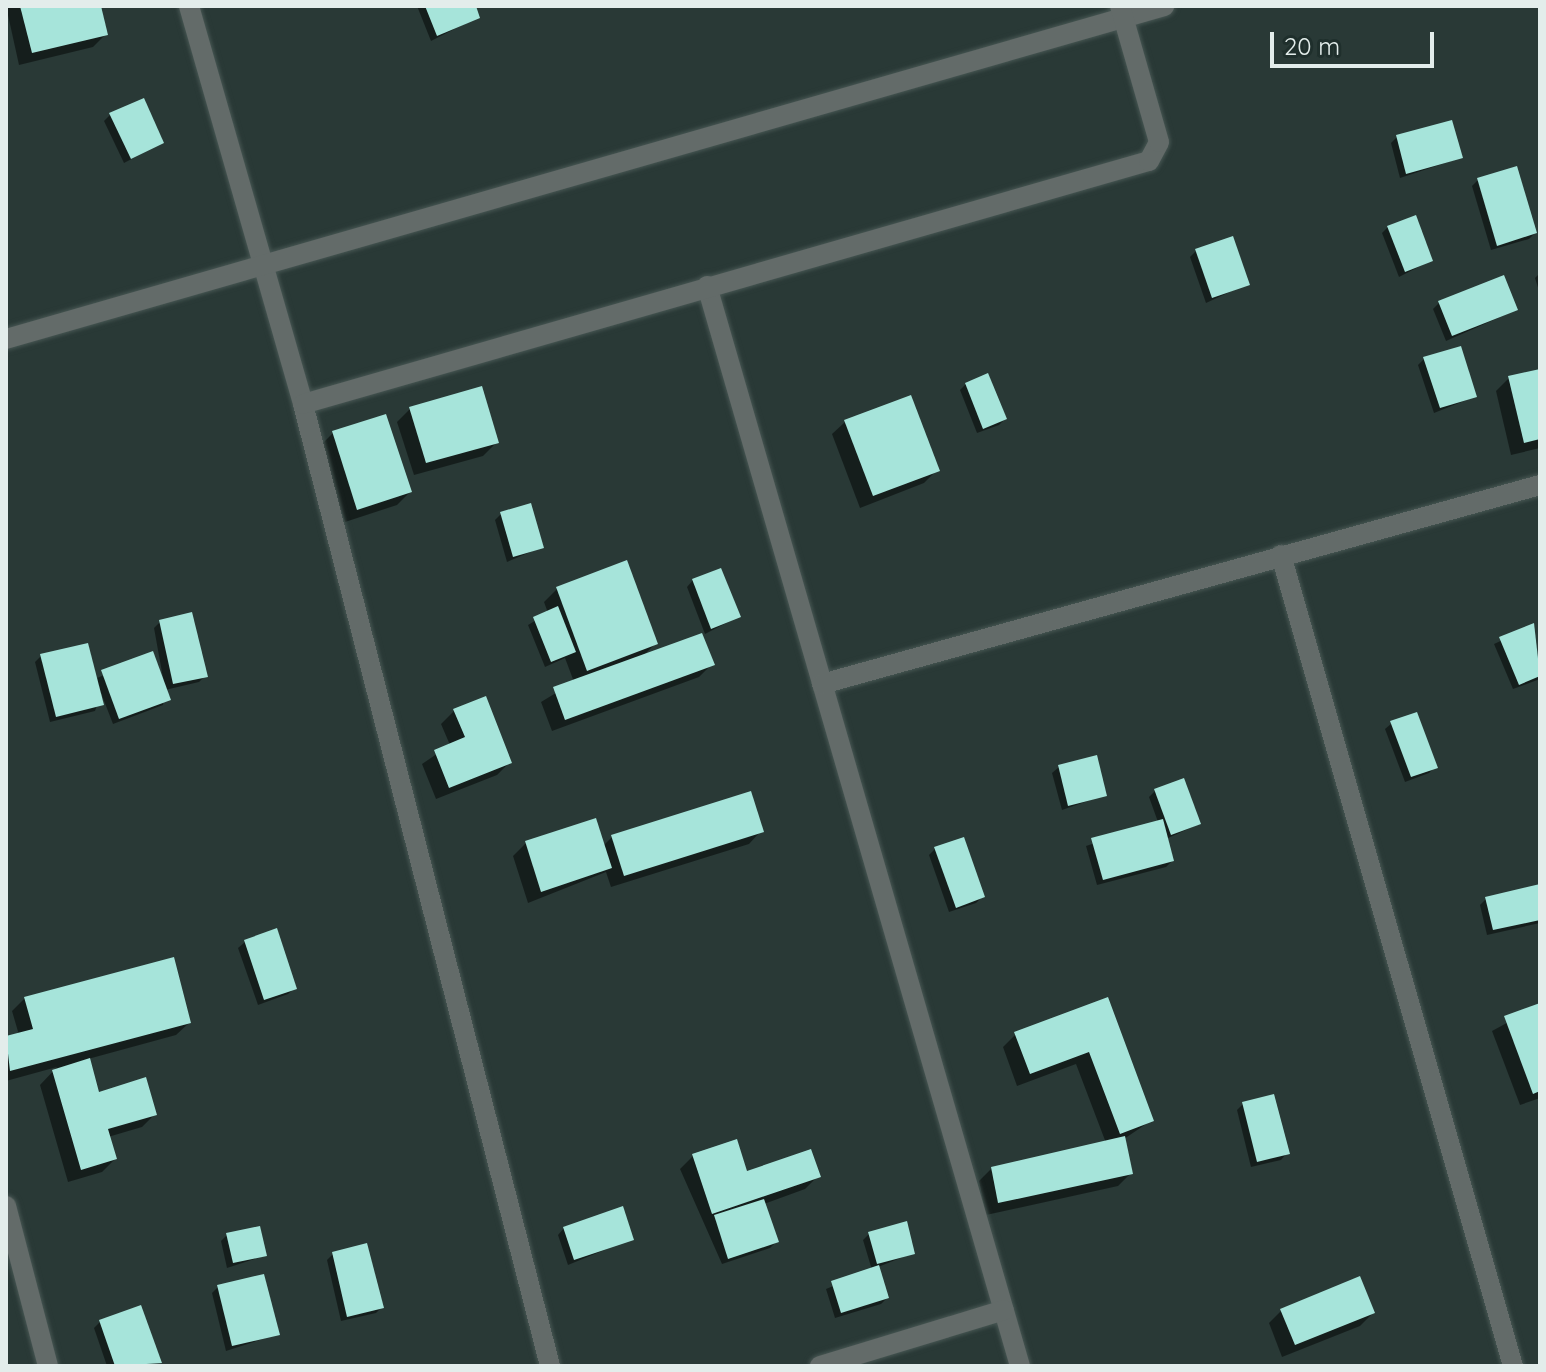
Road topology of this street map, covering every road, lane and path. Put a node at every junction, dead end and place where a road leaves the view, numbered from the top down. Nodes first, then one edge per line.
1 (189, 6) edge
2 (1164, 6) edge
3 (1121, 12) edge
4 (265, 267) junction
5 (707, 286) junction
6 (6, 339) edge
7 (303, 404) junction
8 (1540, 485) edge
9 (1281, 555) junction
10 (822, 684) junction
11 (6, 1206) edge
12 (1004, 1310) junction
13 (48, 1366) edge
14 (550, 1366) edge
15 (820, 1366) edge
16 (1020, 1366) edge
17 (1513, 1366) edge

1 - 4 street
2 - 3 street
3 - 4 street
3 - 5 street
4 - 6 street
4 - 7 street
5 - 7 street
5 - 10 street
7 - 14 street
8 - 9 street
9 - 10 street
9 - 17 street
10 - 12 street
11 - 13 street
12 - 15 street
12 - 16 street

